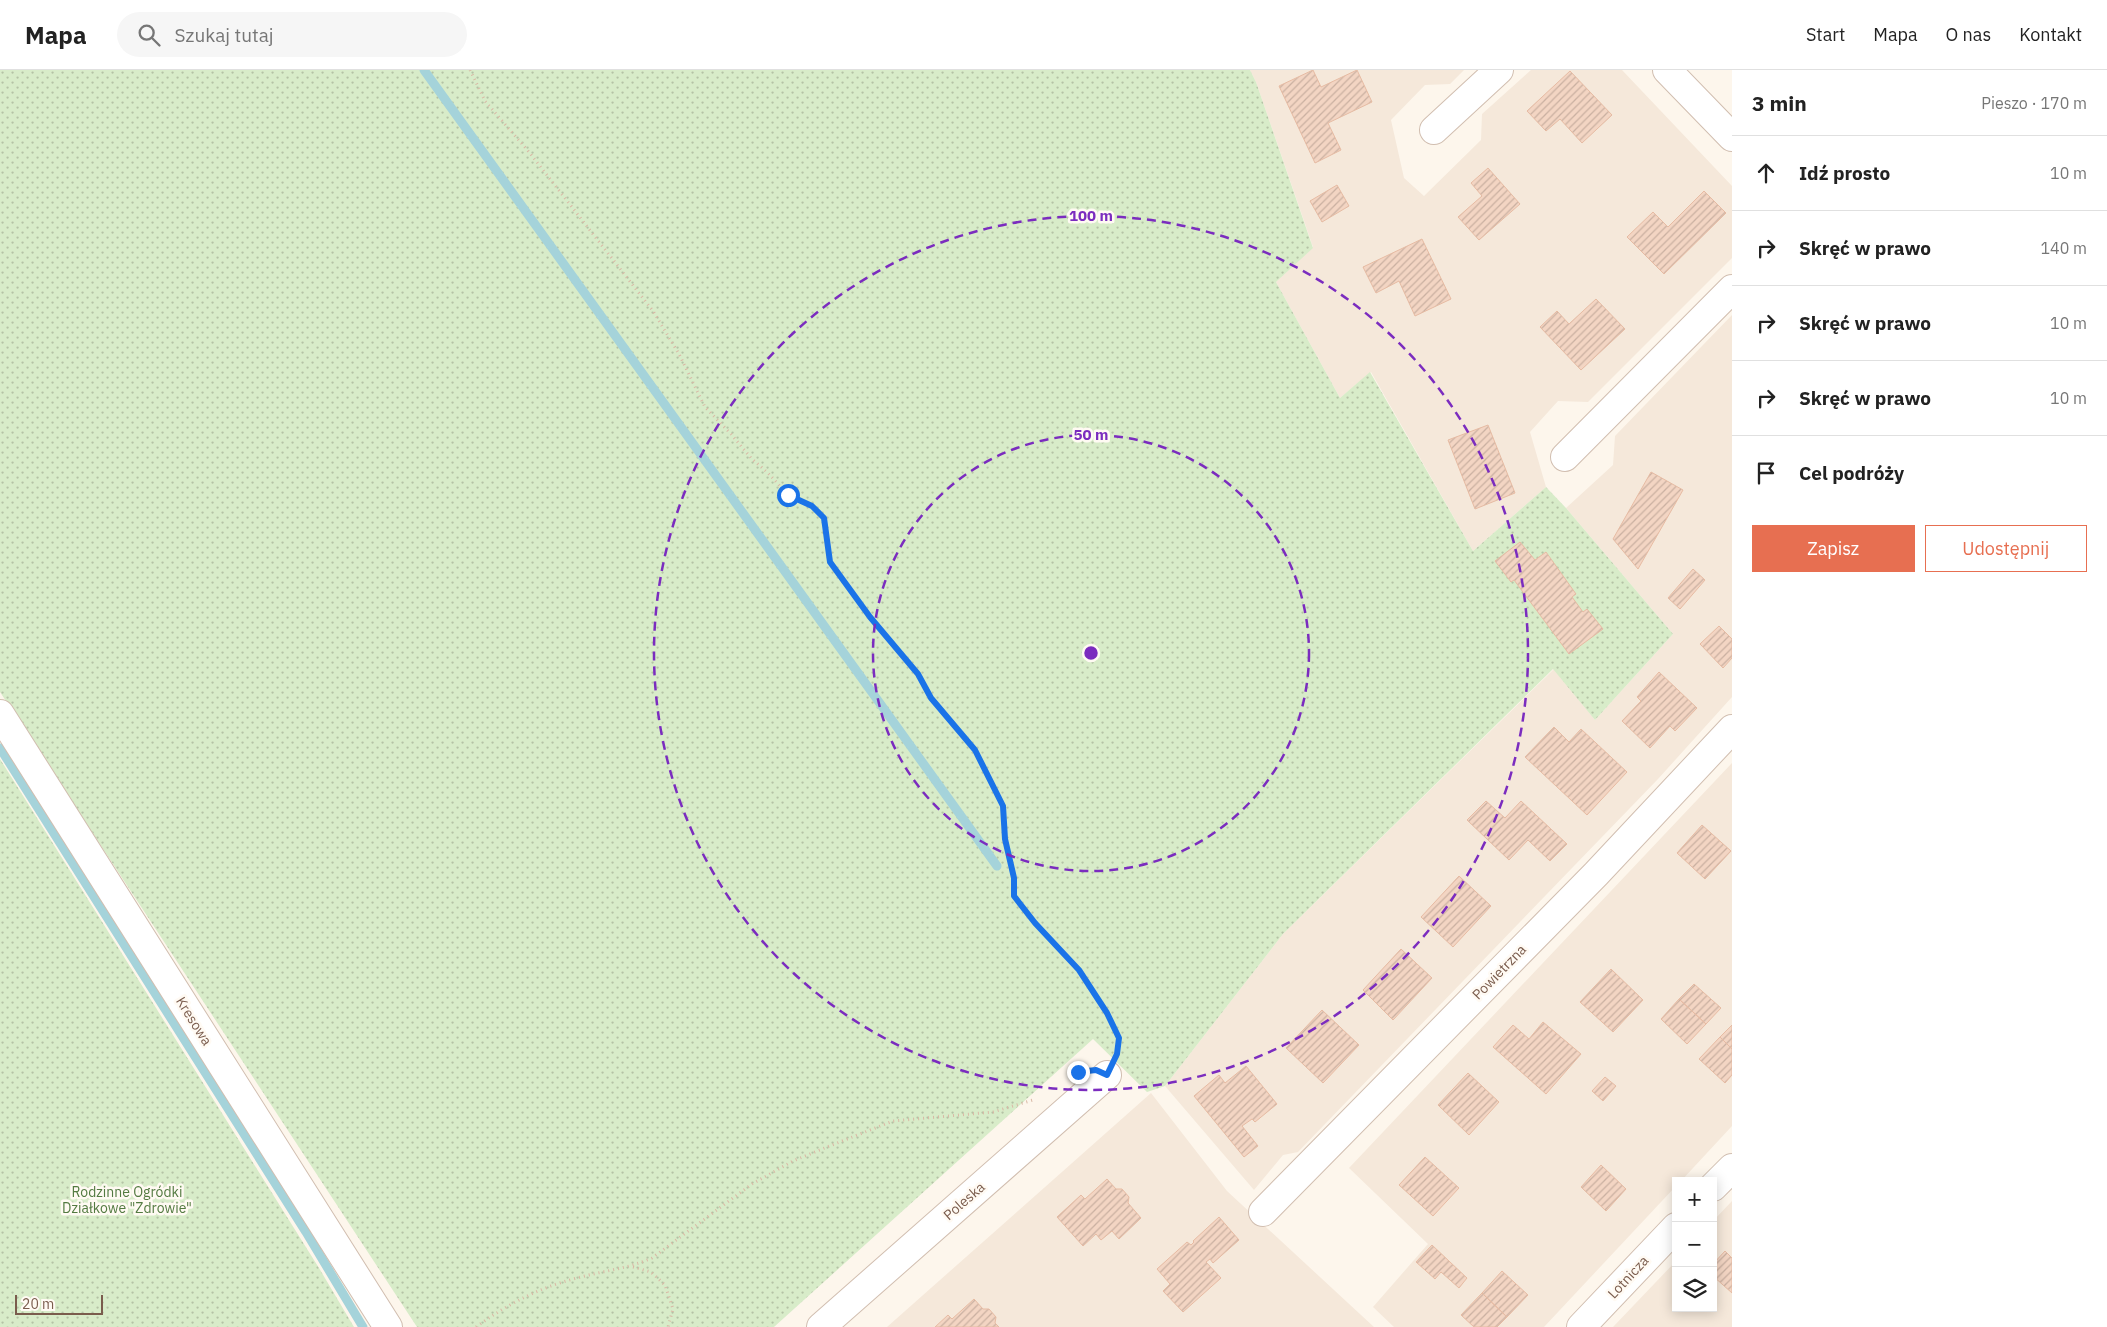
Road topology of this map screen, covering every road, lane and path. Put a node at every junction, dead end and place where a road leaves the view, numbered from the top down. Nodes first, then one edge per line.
1 (470, 70) edge
2 (1499, 70) edge
3 (1667, 70) edge
4 (1434, 130) dead end
5 (1732, 137) edge
6 (1732, 289) edge
7 (1565, 457) dead end
8 (0, 714) edge
9 (1732, 729) edge
10 (1107, 1075) joint
11 (1036, 1099) dead end
12 (1732, 1168) edge
13 (1717, 1183) edge
14 (1264, 1212) dead end
15 (1672, 1231) edge
16 (633, 1267) junction
17 (388, 1327) edge
18 (476, 1327) edge
19 (668, 1327) edge
20 (821, 1327) edge
21 (1581, 1327) edge

1 - 10 path
2 - 4 street
3 - 5 street
6 - 7 street
8 - 17 street, Kresowa
9 - 14 street, Powietrzna
10 - 20 street, Poleska
11 - 16 path
12 - 13 street
15 - 21 street, Lotnicza
16 - 18 path
16 - 19 path

